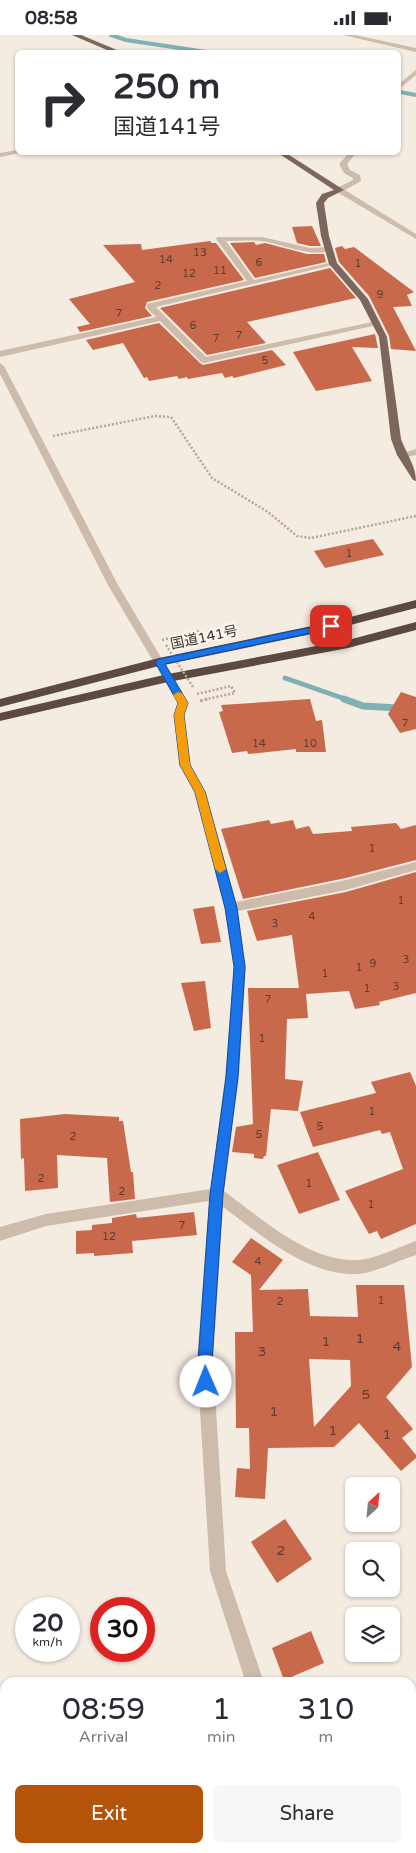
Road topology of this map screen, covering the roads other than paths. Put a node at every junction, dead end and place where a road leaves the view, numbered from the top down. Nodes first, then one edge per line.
1 (75, 35) edge
2 (346, 35) edge
3 (112, 50) edge
4 (416, 50) edge
5 (416, 72) edge
6 (401, 85) edge
7 (15, 152) edge
8 (0, 155) edge
9 (285, 155) edge
10 (350, 155) edge
11 (340, 191) junction
12 (416, 237) edge
13 (328, 249) junction
14 (333, 265) junction
15 (252, 283) junction
16 (162, 319) junction
17 (377, 323) junction
18 (0, 354) edge
19 (0, 366) edge
20 (416, 452) edge
21 (402, 455) junction
22 (416, 478) edge
23 (416, 604) edge
24 (416, 626) edge
25 (159, 662) junction
26 (168, 678) junction
27 (0, 703) edge
28 (0, 717) edge
29 (416, 866) edge
30 (231, 908) junction
31 (217, 1194) junction
32 (0, 1234) edge
33 (416, 1248) edge
34 (253, 1677) edge

1 - 3 main road
2 - 4 street
5 - 6 street
7 - 8 street
9 - 11 main road
10 - 11 street
11 - 12 street
11 - 13 main road
13 - 14 main road
13 - 15 street
14 - 15 street
14 - 17 main road
15 - 16 street
16 - 17 street
16 - 18 street
17 - 21 main road
19 - 25 street
20 - 21 street
21 - 22 main road
23 - 25 highway, 国道141号
24 - 26 highway
25 - 26 street
25 - 27 highway, 国道141号
26 - 28 highway
26 - 30 street
29 - 30 street
30 - 31 street
31 - 32 street
31 - 33 street
31 - 34 street

